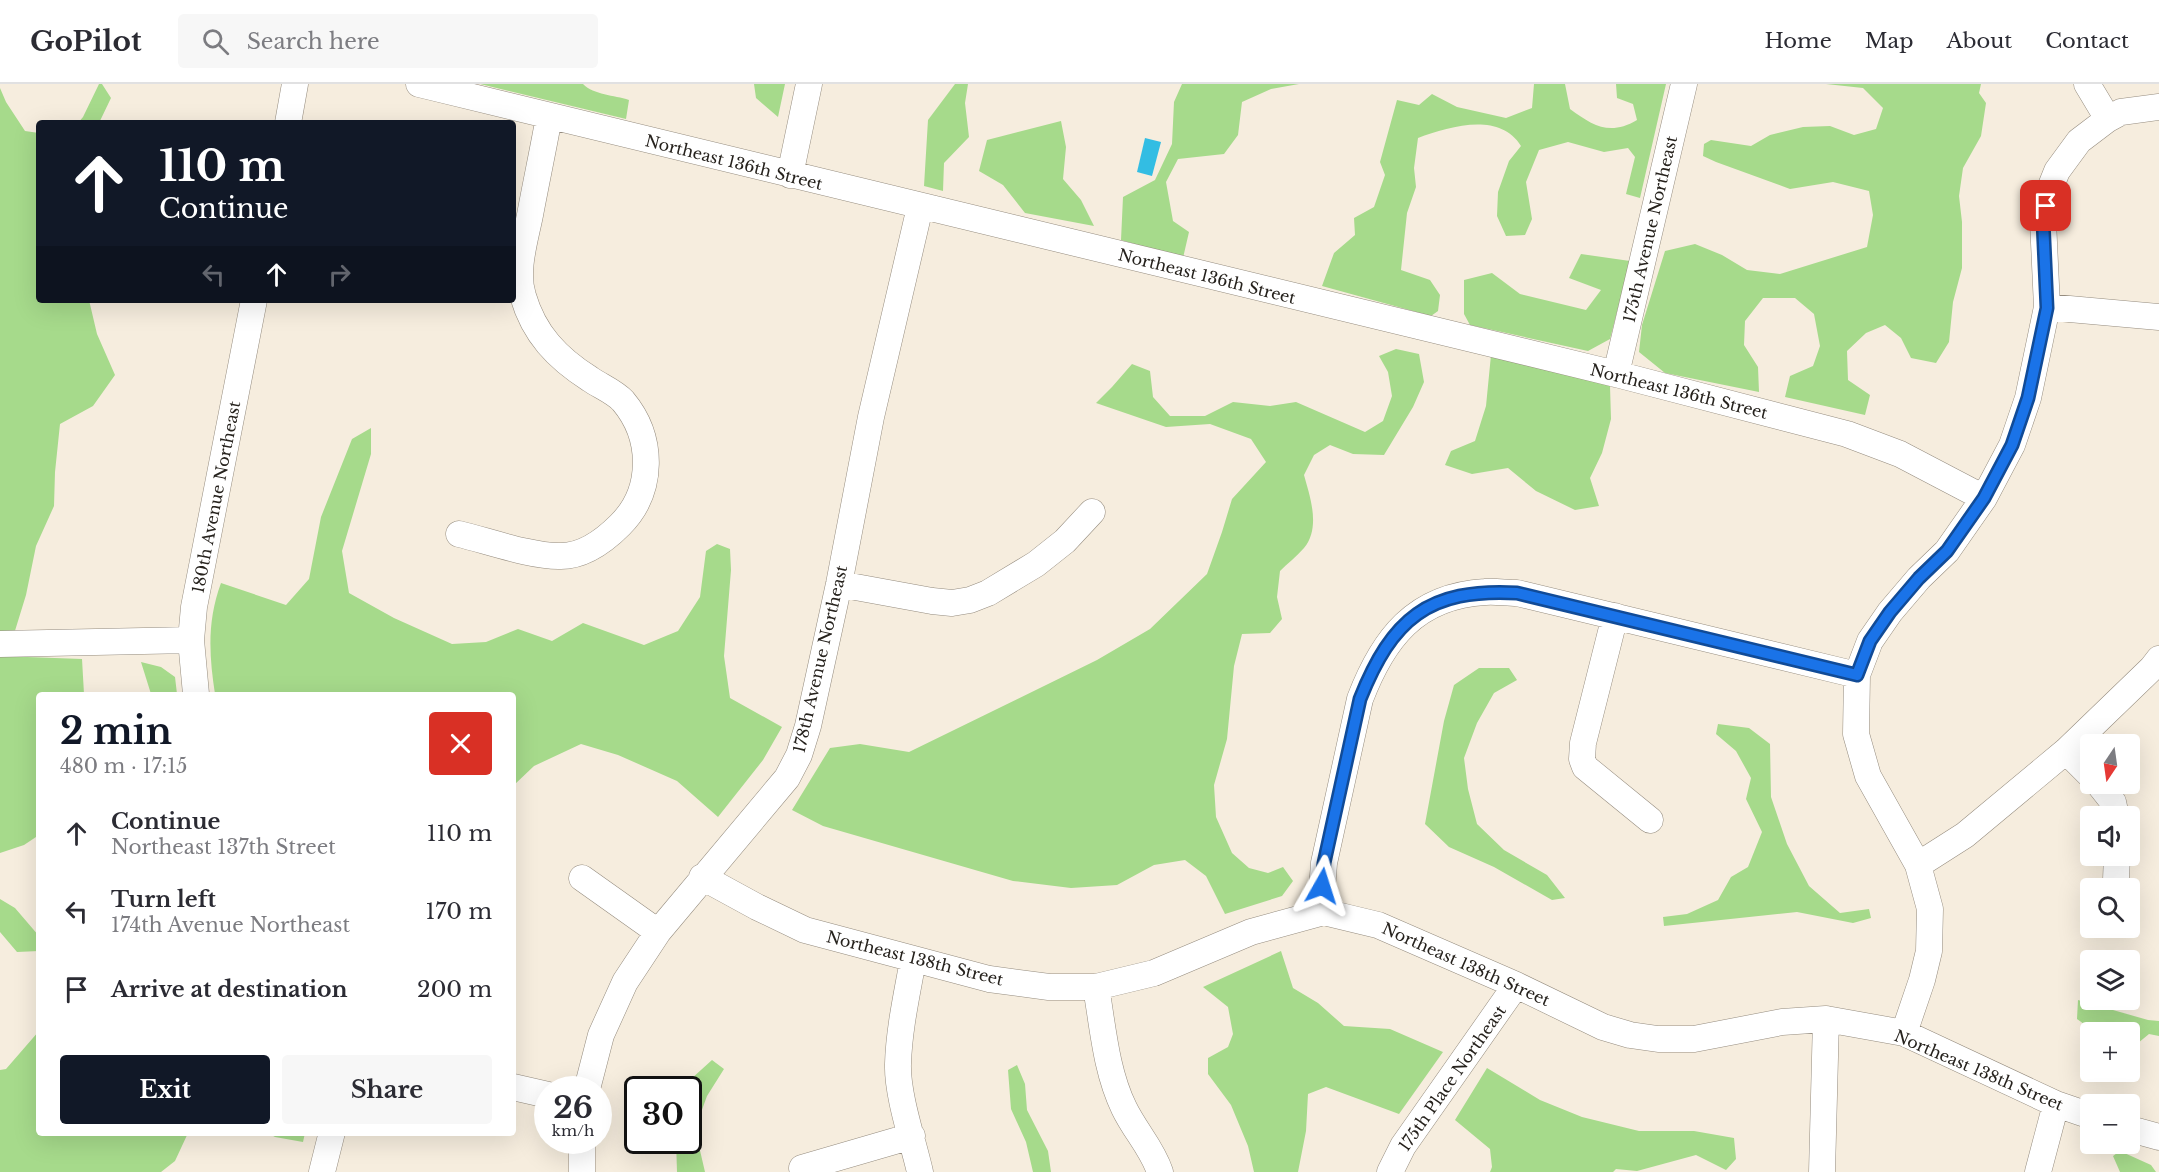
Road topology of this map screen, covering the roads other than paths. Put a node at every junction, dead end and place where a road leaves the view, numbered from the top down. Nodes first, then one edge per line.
1 (295, 84) edge
2 (418, 84) edge
3 (809, 84) edge
4 (1684, 84) edge
5 (2087, 84) edge
6 (2159, 107) edge
7 (549, 117) junction
8 (2108, 119) junction
9 (289, 120) edge
10 (790, 175) junction
11 (920, 207) junction
12 (253, 303) edge
13 (2047, 308) junction
14 (2159, 317) edge
15 (1616, 374) junction
16 (1984, 498) junction
17 (1092, 512) dead end
18 (459, 534) dead end
19 (839, 584) junction
20 (1615, 616) junction
21 (191, 640) junction
22 (0, 644) edge
23 (2159, 659) edge
24 (1857, 675) junction
25 (196, 692) edge
26 (2066, 751) junction
27 (2080, 765) edge
28 (1650, 820) dead end
29 (1918, 865) junction
30 (702, 877) junction
31 (582, 878) dead end
32 (1324, 912) junction
33 (658, 932) junction
34 (913, 960) junction
35 (1516, 985) junction
36 (1096, 987) junction
37 (1826, 1019) junction
38 (1904, 1033) junction
39 (590, 1076) edge
40 (516, 1089) edge
41 (534, 1092) edge
42 (2056, 1104) junction
43 (2080, 1112) edge
44 (2140, 1132) edge
45 (331, 1136) edge
46 (912, 1136) junction
47 (2159, 1137) edge
48 (582, 1154) edge
49 (802, 1168) dead end
50 (322, 1172) edge
51 (582, 1172) edge
52 (921, 1172) edge
53 (1160, 1172) edge
54 (1390, 1172) edge
55 (1822, 1172) edge
56 (2038, 1172) edge

1 - 9 street
2 - 7 street, Northeast 136th Street
3 - 10 street
4 - 15 street, 175th Avenue Northeast
5 - 8 street
6 - 8 street
7 - 10 street, Northeast 136th Street
7 - 18 street
8 - 13 street
10 - 11 street, Northeast 136th Street
11 - 15 street, Northeast 136th Street
11 - 19 street, 178th Avenue Northeast
12 - 21 street, 180th Avenue Northeast
13 - 14 street
13 - 16 street
15 - 16 street, Northeast 136th Street
16 - 24 street
17 - 19 street
19 - 30 street, 178th Avenue Northeast
20 - 24 street
20 - 28 street
20 - 32 street
21 - 22 street
21 - 25 street, 180th Avenue Northeast
23 - 26 street
24 - 29 street
26 - 27 street
26 - 29 street
29 - 38 street
30 - 33 street, 178th Avenue Northeast
30 - 34 street, Northeast 138th Street
31 - 33 street
32 - 35 street, Northeast 138th Street
32 - 36 street, Northeast 138th Street
33 - 39 street, 178th Avenue Northeast
34 - 36 street, Northeast 138th Street
34 - 46 street
35 - 37 street, Northeast 138th Street
35 - 54 street, 175th Place Northeast
36 - 53 street
37 - 38 street, Northeast 138th Street
37 - 55 street
38 - 42 street, Northeast 138th Street
40 - 41 street
42 - 43 street, Northeast 138th Street
42 - 56 street
44 - 47 street
45 - 50 street
46 - 49 street
46 - 52 street
48 - 51 street

